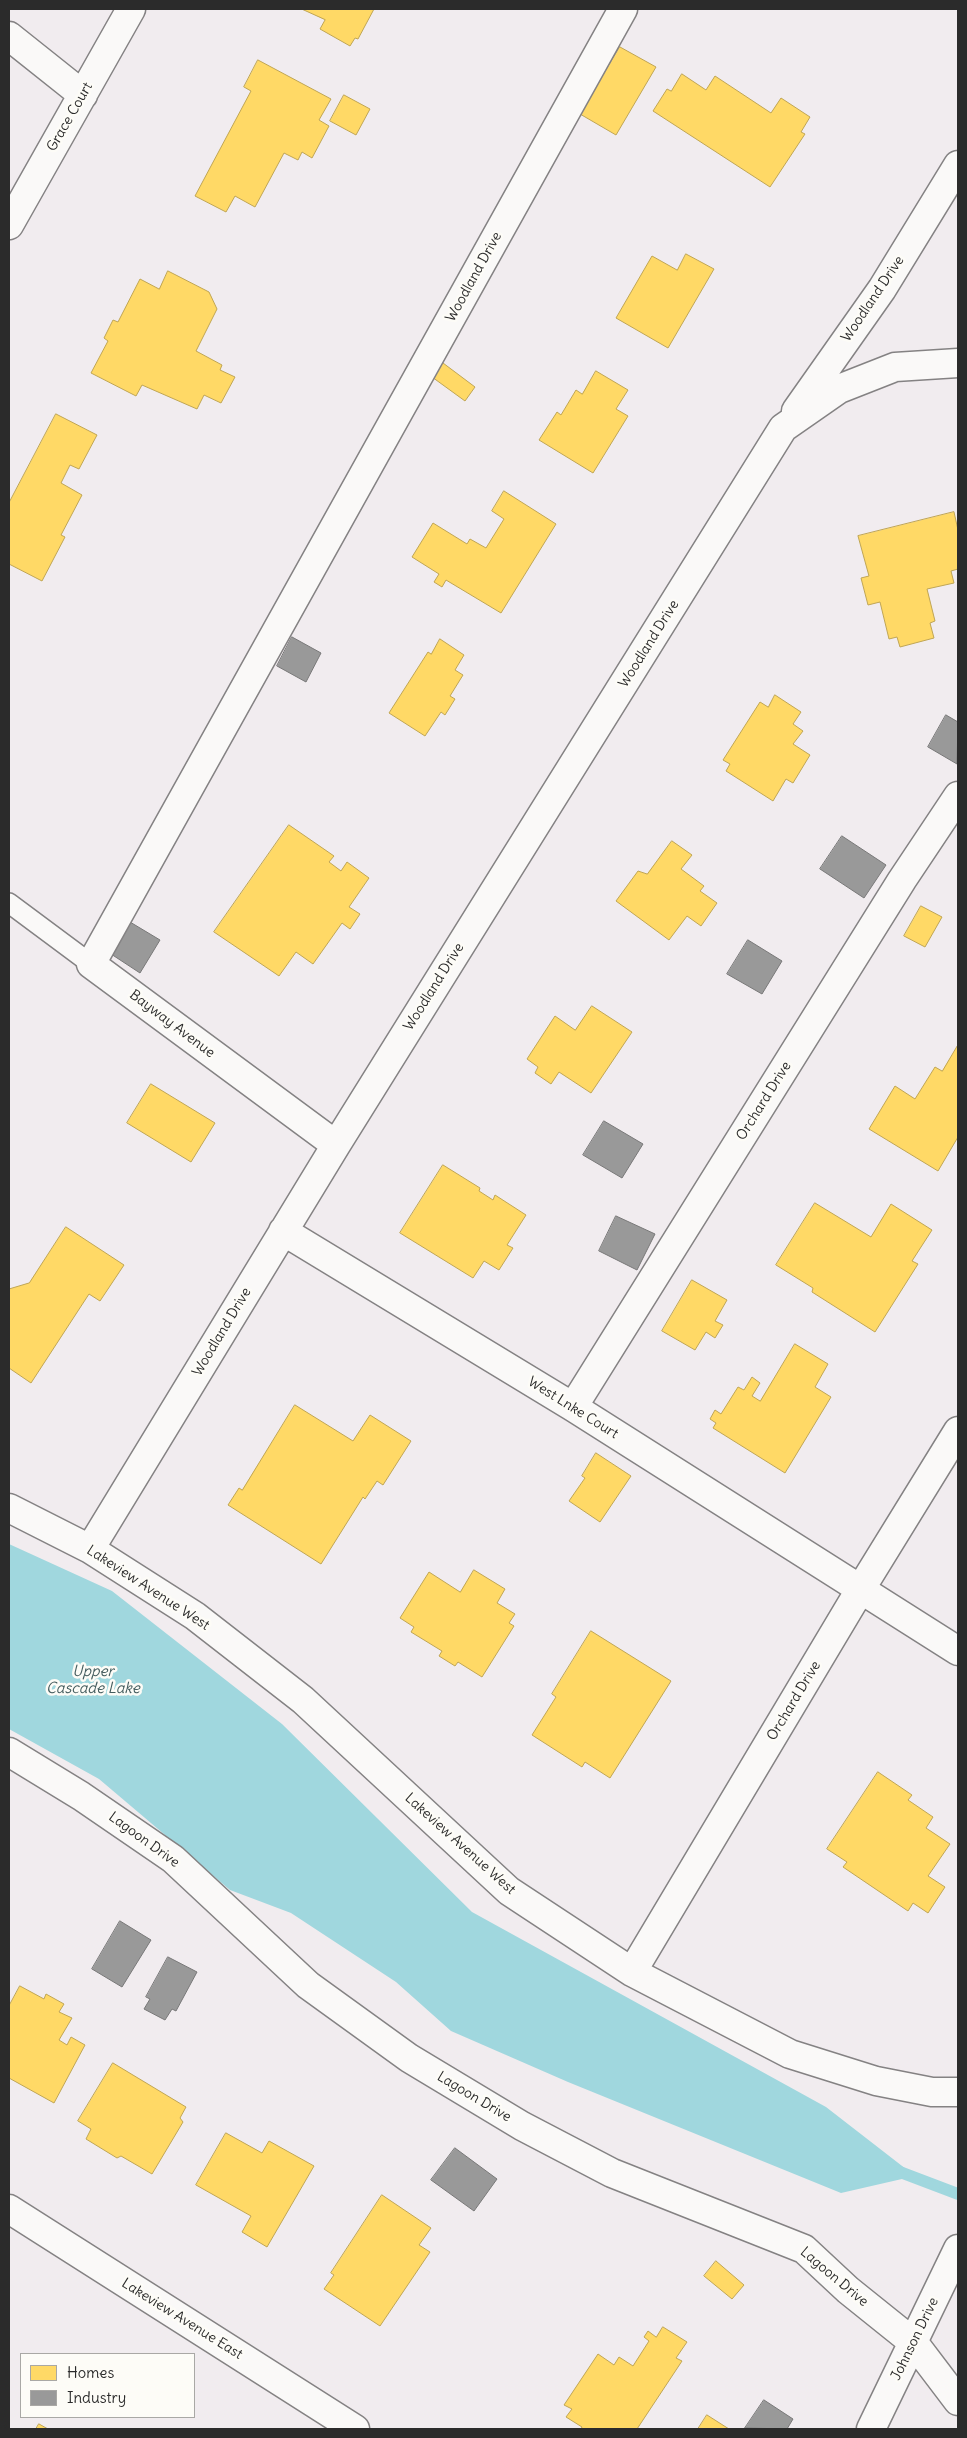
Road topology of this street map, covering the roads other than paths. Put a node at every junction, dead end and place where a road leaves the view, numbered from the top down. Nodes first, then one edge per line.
1 (131, 9) edge
2 (623, 9) edge
3 (9, 36) edge
4 (83, 95) junction
5 (958, 165) edge
6 (9, 225) edge
7 (958, 363) edge
8 (783, 428) junction
9 (958, 796) edge
10 (9, 903) edge
11 (91, 964) junction
12 (336, 1145) junction
13 (284, 1231) junction
14 (572, 1407) junction
15 (958, 1431) edge
16 (9, 1508) edge
17 (90, 1549) junction
18 (860, 1590) junction
19 (958, 1651) edge
20 (9, 1752) edge
21 (632, 1972) junction
22 (958, 2092) edge
23 (9, 2209) edge
24 (955, 2256) edge
25 (914, 2343) junction
26 (958, 2401) edge
27 (355, 2429) edge
28 (871, 2429) edge

1 - 4 street, Grace Court
2 - 11 street, Woodland Drive
3 - 4 street
4 - 6 street, Grace Court
5 - 8 street, Woodland Drive
7 - 8 street, Woodland Drive
8 - 12 street, Woodland Drive
9 - 14 street, Orchard Drive
10 - 11 lane, Bayway Avenue
11 - 12 street, Bayway Avenue
12 - 13 street, Woodland Drive
13 - 14 street, West Lnke Court
13 - 17 street, Woodland Drive
14 - 18 street, West Lnke Court
15 - 18 street, Orchard Drive
16 - 17 street, Lakeview Avenue West
17 - 21 street, Lakeview Avenue West
18 - 19 street, West Lnke Court
18 - 21 street, Orchard Drive
20 - 25 street, Lagoon Drive
21 - 22 street, Lakeview Avenue West
23 - 27 street, Lakeview Avenue East
24 - 25 street, Johnson Drive
25 - 26 street, Lagoon Drive
25 - 28 street, Johnson Drive

